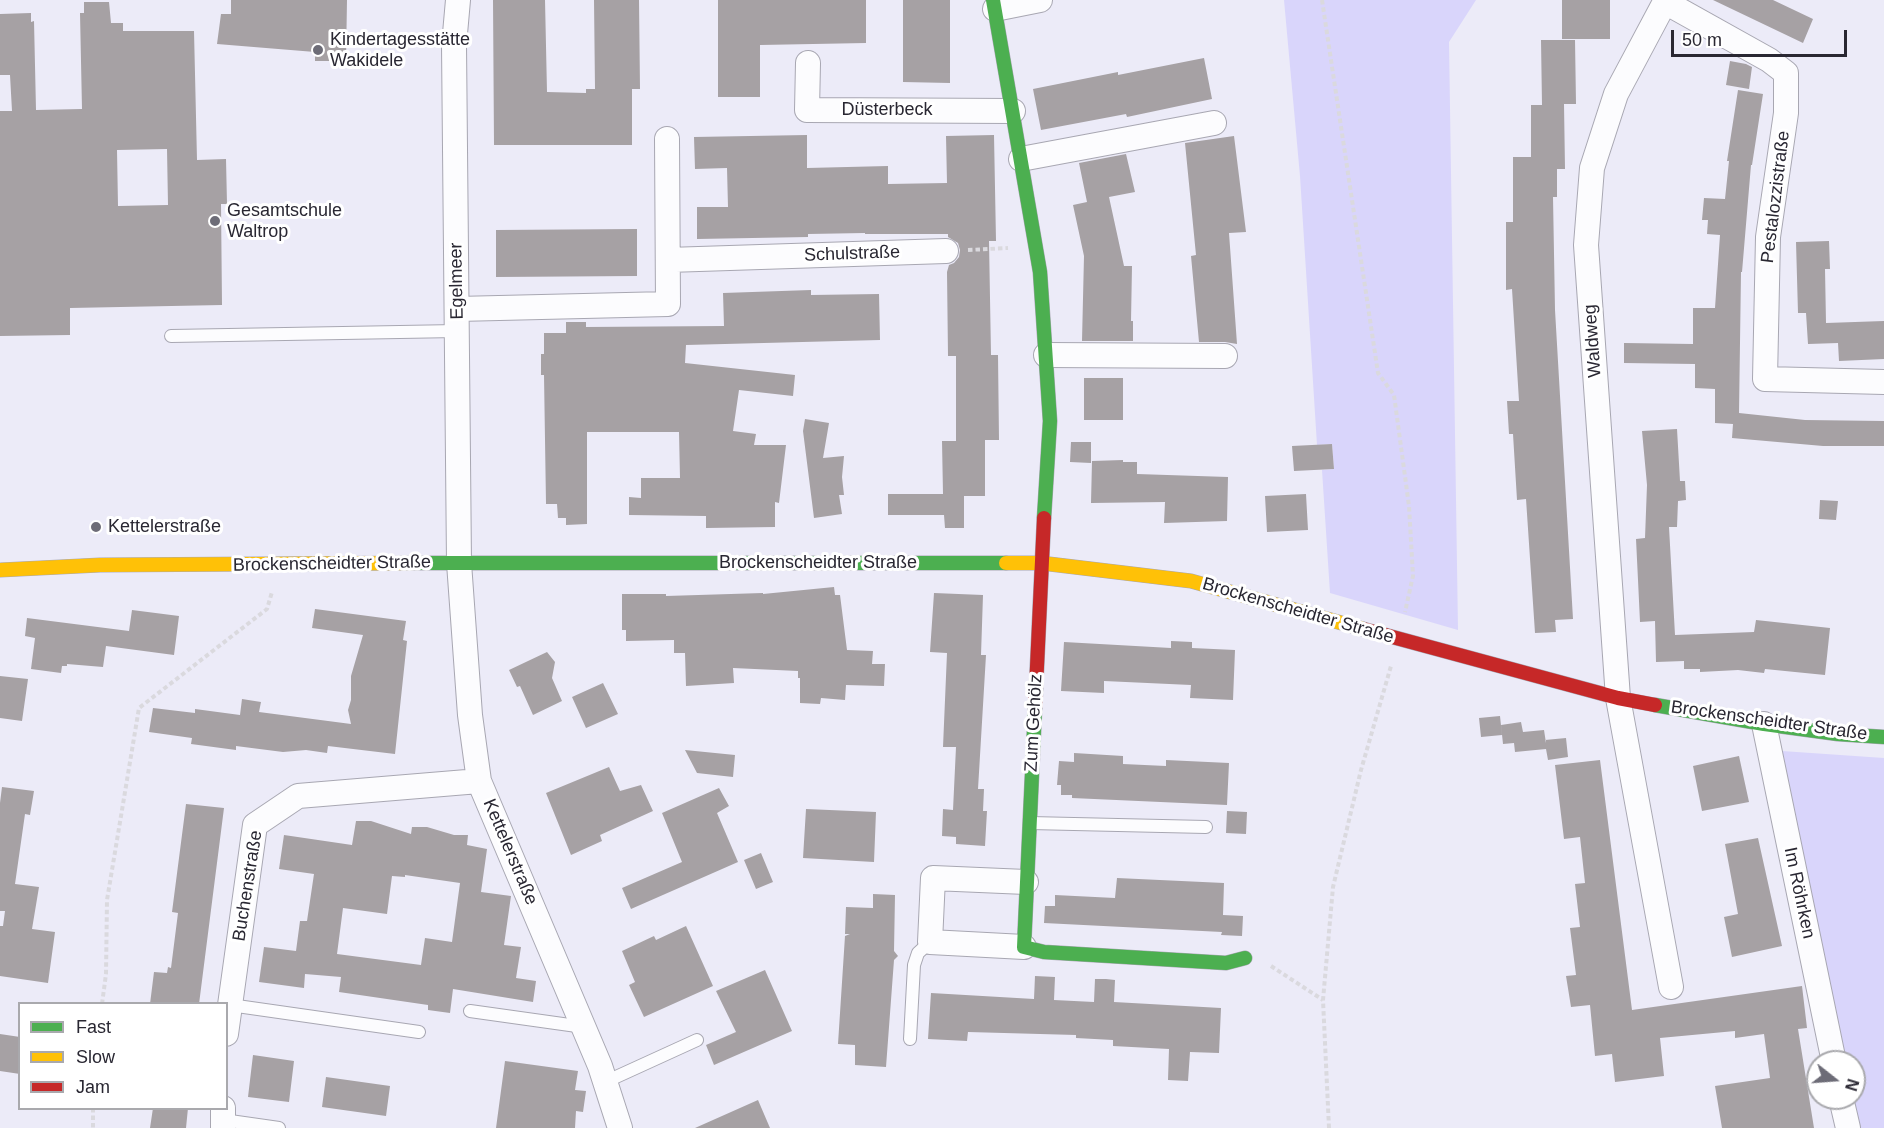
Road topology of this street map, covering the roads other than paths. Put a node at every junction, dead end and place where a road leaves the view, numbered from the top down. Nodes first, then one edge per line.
1 (458, 0) edge
2 (1040, 0) edge
3 (1665, 1) edge
4 (994, 5) edge
5 (808, 63) dead end
6 (1013, 111) junction
7 (1214, 123) dead end
8 (667, 139) dead end
9 (1021, 159) junction
10 (946, 251) road end
11 (668, 260) junction
12 (457, 320) junction
13 (171, 336) dead end
14 (1046, 355) junction
15 (1225, 356) dead end
16 (1884, 382) edge
17 (459, 562) junction
18 (1041, 563) junction
19 (0, 570) edge
20 (1618, 698) junction
21 (1764, 724) junction
22 (1884, 737) edge
23 (479, 782) junction
24 (1029, 823) junction
25 (1206, 828) dead end
26 (1026, 882) junction
27 (930, 942) junction
28 (1024, 947) junction
29 (1245, 958) road end
30 (1671, 987) dead end
31 (230, 1005) junction
32 (470, 1011) dead end
33 (228, 1020) edge
34 (584, 1027) junction
35 (419, 1032) dead end
36 (910, 1039) dead end
37 (697, 1040) dead end
38 (1832, 1050) edge
39 (605, 1082) junction
40 (1844, 1110) edge
41 (223, 1119) edge
42 (279, 1128) edge
43 (620, 1128) edge
44 (1848, 1128) edge

1 - 12 street, Egelmeer
2 - 4 street
3 - 16 street, Pestalozzistraße
3 - 20 street, Waldweg
4 - 6 street
5 - 6 street, Düsterbeck
6 - 9 street
7 - 9 street
8 - 11 street
9 - 14 street
10 - 11 street, Schulstraße
11 - 12 street
12 - 13 lane
12 - 17 street, Egelmeer
14 - 15 street
14 - 18 street
17 - 18 street, Brockenscheidter Straße
17 - 19 street, Brockenscheidter Straße
17 - 23 street, Kettelerstraße
18 - 20 street, Brockenscheidter Straße
18 - 24 street, Zum Gehölz
20 - 21 street, Brockenscheidter Straße
20 - 30 street
21 - 22 street, Brockenscheidter Straße
21 - 38 street, Im Röhrken
23 - 31 street, Buchenstraße
23 - 34 street, Kettelerstraße
24 - 25 lane
24 - 26 street, Zum Gehölz
26 - 27 street
26 - 28 street, Zum Gehölz
27 - 28 street
27 - 36 lane
28 - 29 street
31 - 33 street, Buchenstraße
31 - 35 lane
32 - 34 lane
34 - 39 street, Kettelerstraße
37 - 39 lane
39 - 43 street, Kettelerstraße
40 - 44 street
41 - 42 lane

